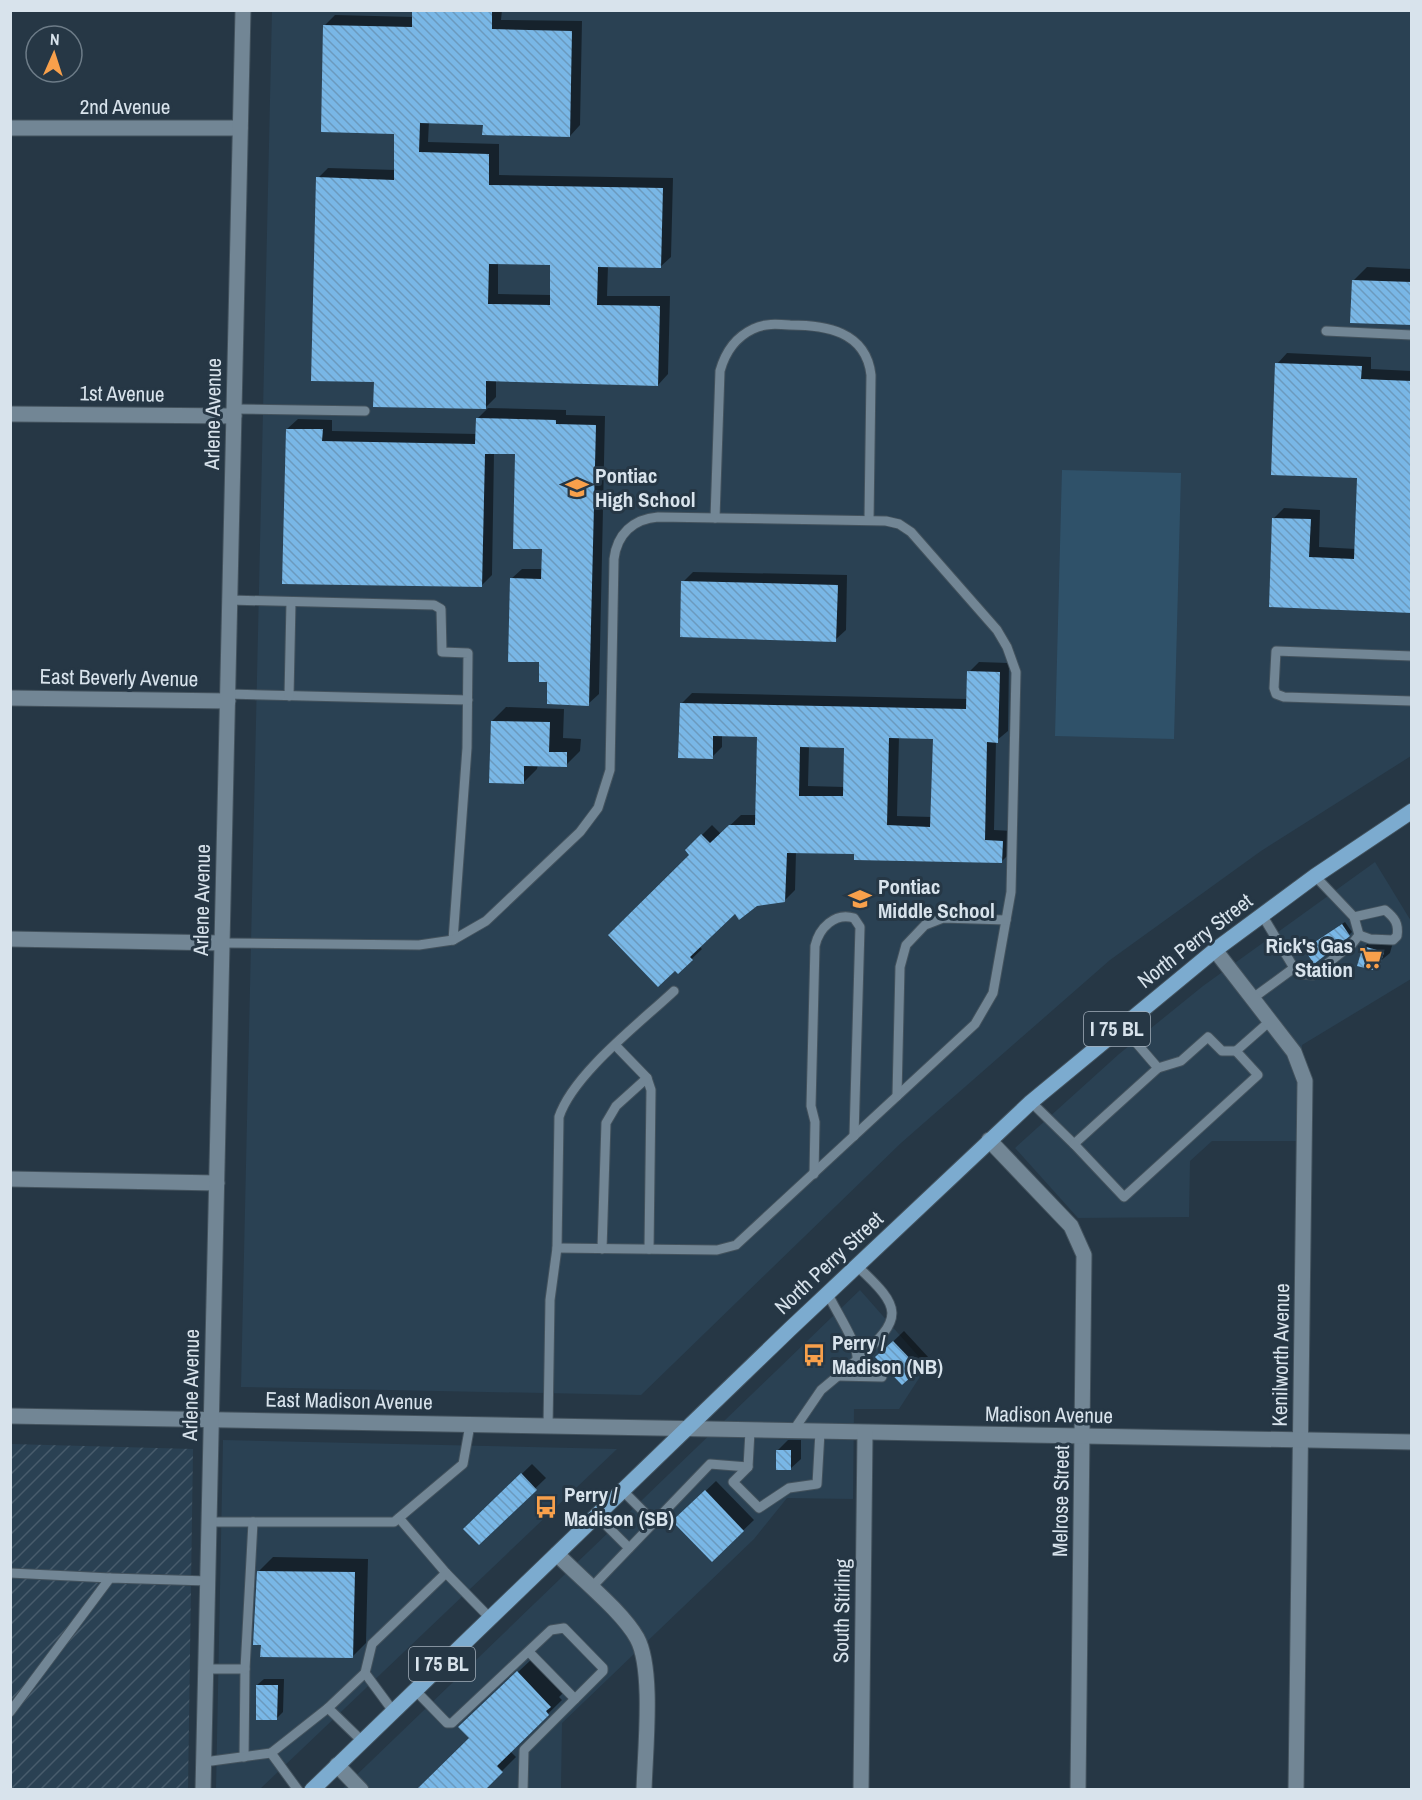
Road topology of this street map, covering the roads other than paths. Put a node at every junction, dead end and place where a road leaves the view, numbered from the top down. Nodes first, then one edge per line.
1 (243, 10) edge
2 (10, 128) edge
3 (240, 128) junction
4 (1326, 331) dead end
5 (1412, 335) edge
6 (365, 411) dead end
7 (234, 413) junction
8 (10, 414) edge
9 (715, 518) junction
10 (868, 520) junction
11 (230, 600) junction
12 (291, 602) junction
13 (1412, 656) edge
14 (289, 696) junction
15 (10, 698) edge
16 (228, 698) junction
17 (468, 700) junction
18 (1412, 701) edge
19 (1412, 811) edge
20 (1315, 876) junction
21 (1262, 915) junction
22 (1354, 917) junction
23 (1006, 920) junction
24 (1359, 935) junction
25 (10, 939) edge
26 (453, 940) junction
27 (222, 943) junction
28 (1215, 950) junction
29 (1294, 968) junction
30 (674, 991) dead end
31 (1253, 998) junction
32 (1270, 1021) junction
33 (1122, 1025) junction
34 (616, 1046) junction
35 (1236, 1051) junction
36 (1158, 1068) junction
37 (647, 1078) junction
38 (897, 1096) junction
39 (1031, 1102) junction
40 (854, 1136) junction
41 (989, 1140) junction
42 (1074, 1144) junction
43 (814, 1174) junction
44 (10, 1179) edge
45 (217, 1183) junction
46 (557, 1248) junction
47 (602, 1249) junction
48 (649, 1249) junction
49 (856, 1266) junction
50 (828, 1294) junction
51 (857, 1360) junction
52 (838, 1376) junction
53 (882, 1377) dead end
54 (10, 1416) edge
55 (212, 1419) junction
56 (470, 1425) junction
57 (548, 1427) junction
58 (686, 1430) junction
59 (750, 1431) junction
60 (793, 1432) junction
61 (820, 1432) junction
62 (865, 1433) junction
63 (1083, 1437) junction
64 (1300, 1441) junction
65 (1412, 1442) edge
66 (748, 1467) junction
67 (623, 1491) junction
68 (597, 1516) junction
69 (399, 1518) junction
70 (209, 1522) junction
71 (253, 1522) junction
72 (654, 1522) junction
73 (629, 1548) junction
74 (557, 1554) junction
75 (10, 1573) edge
76 (446, 1573) junction
77 (110, 1578) junction
78 (208, 1581) junction
79 (591, 1588) junction
80 (490, 1618) junction
81 (529, 1652) junction
82 (206, 1669) junction
83 (245, 1669) junction
84 (365, 1673) junction
85 (415, 1690) junction
86 (574, 1699) junction
87 (328, 1708) junction
88 (10, 1712) edge
89 (393, 1712) junction
90 (362, 1741) junction
91 (271, 1753) junction
92 (244, 1757) junction
93 (204, 1762) junction
94 (337, 1765) junction
95 (203, 1790) edge
96 (298, 1790) edge
97 (312, 1790) edge
98 (360, 1790) edge
99 (524, 1790) edge
100 (644, 1790) edge
101 (861, 1790) edge
102 (1078, 1790) edge
103 (1296, 1790) edge

1 - 3 street, Arlene Avenue
2 - 3 street, 2nd Avenue
3 - 7 street, Arlene Avenue
4 - 5 lane
6 - 7 lane
7 - 8 street, 1st Avenue
7 - 11 street, Arlene Avenue
9 - 10 lane
9 - 10 lane
9 - 26 lane
10 - 23 lane
11 - 12 lane
11 - 16 street, Arlene Avenue
12 - 14 lane
12 - 17 lane
13 - 18 lane
14 - 16 lane
14 - 17 lane
15 - 16 street, East Beverly Avenue
16 - 27 street, Arlene Avenue
17 - 26 lane
19 - 20 main road, North Perry Street / I 75 BL
20 - 21 main road, North Perry Street / I 75 BL
20 - 22 lane
21 - 28 main road, North Perry Street / I 75 BL
21 - 29 lane
22 - 24 lane
22 - 24 lane
23 - 38 lane
23 - 38 lane
24 - 29 lane
25 - 27 street
26 - 27 lane
27 - 45 street, Arlene Avenue
28 - 31 street, Kenilworth Avenue
28 - 33 main road, North Perry Street / I 75 BL
29 - 31 lane
30 - 34 lane
31 - 32 street, Kenilworth Avenue
32 - 35 lane
32 - 64 street, Kenilworth Avenue
33 - 36 lane
33 - 39 main road, North Perry Street / I 75 BL
34 - 37 lane
34 - 46 lane
35 - 36 lane
35 - 42 lane
36 - 42 lane
37 - 47 lane
37 - 48 lane
38 - 40 lane
39 - 41 main road, North Perry Street / I 75 BL
39 - 42 lane
40 - 43 lane
40 - 43 lane
41 - 49 main road, North Perry Street / I 75 BL
41 - 63 street, Melrose Street
43 - 48 lane
44 - 45 street
45 - 55 street, Arlene Avenue
46 - 47 lane
46 - 57 lane
47 - 48 lane
49 - 50 main road, North Perry Street / I 75 BL
49 - 51 lane
50 - 51 lane
50 - 58 main road, North Perry Street / I 75 BL
51 - 52 lane
52 - 53 lane
52 - 60 lane
54 - 55 street, East Madison Avenue
55 - 56 street, East Madison Avenue
55 - 70 street, Arlene Avenue
56 - 57 street, East Madison Avenue
56 - 69 lane
57 - 58 street, East Madison Avenue
58 - 59 street, Madison Avenue
58 - 67 main road, North Perry Street / I 75 BL
59 - 60 street, Madison Avenue
59 - 66 lane
60 - 61 street, Madison Avenue
61 - 62 street, Madison Avenue
61 - 66 lane
62 - 63 street, Madison Avenue
62 - 101 street, South Stirling
63 - 64 street, Madison Avenue
63 - 102 street, Melrose Street
64 - 65 street, Madison Avenue
64 - 103 street, Kenilworth Avenue
66 - 72 lane
67 - 68 main road, North Perry Street / I 75 BL
67 - 72 lane
68 - 73 lane
68 - 74 main road, North Perry Street / I 75 BL
69 - 71 lane
69 - 76 lane
70 - 71 lane
70 - 78 street, Arlene Avenue
71 - 83 lane
72 - 73 lane
73 - 79 lane
74 - 79 street
74 - 80 main road, North Perry Street / I 75 BL
75 - 77 lane
76 - 80 lane
76 - 84 lane
77 - 78 lane
77 - 88 lane
78 - 82 street, Arlene Avenue
79 - 100 street
80 - 85 main road, North Perry Street / I 75 BL
81 - 85 lane
81 - 86 lane
81 - 86 lane
82 - 83 lane
82 - 93 street, Arlene Avenue
83 - 92 lane
84 - 87 lane
84 - 89 lane
85 - 89 main road, North Perry Street / I 75 BL
86 - 99 lane
87 - 90 lane
87 - 91 lane
89 - 90 main road, North Perry Street / I 75 BL
90 - 94 main road, North Perry Street / I 75 BL
91 - 92 lane
91 - 96 lane
92 - 93 lane
93 - 95 street, Arlene Avenue
94 - 97 main road, North Perry Street / I 75 BL
94 - 98 street

